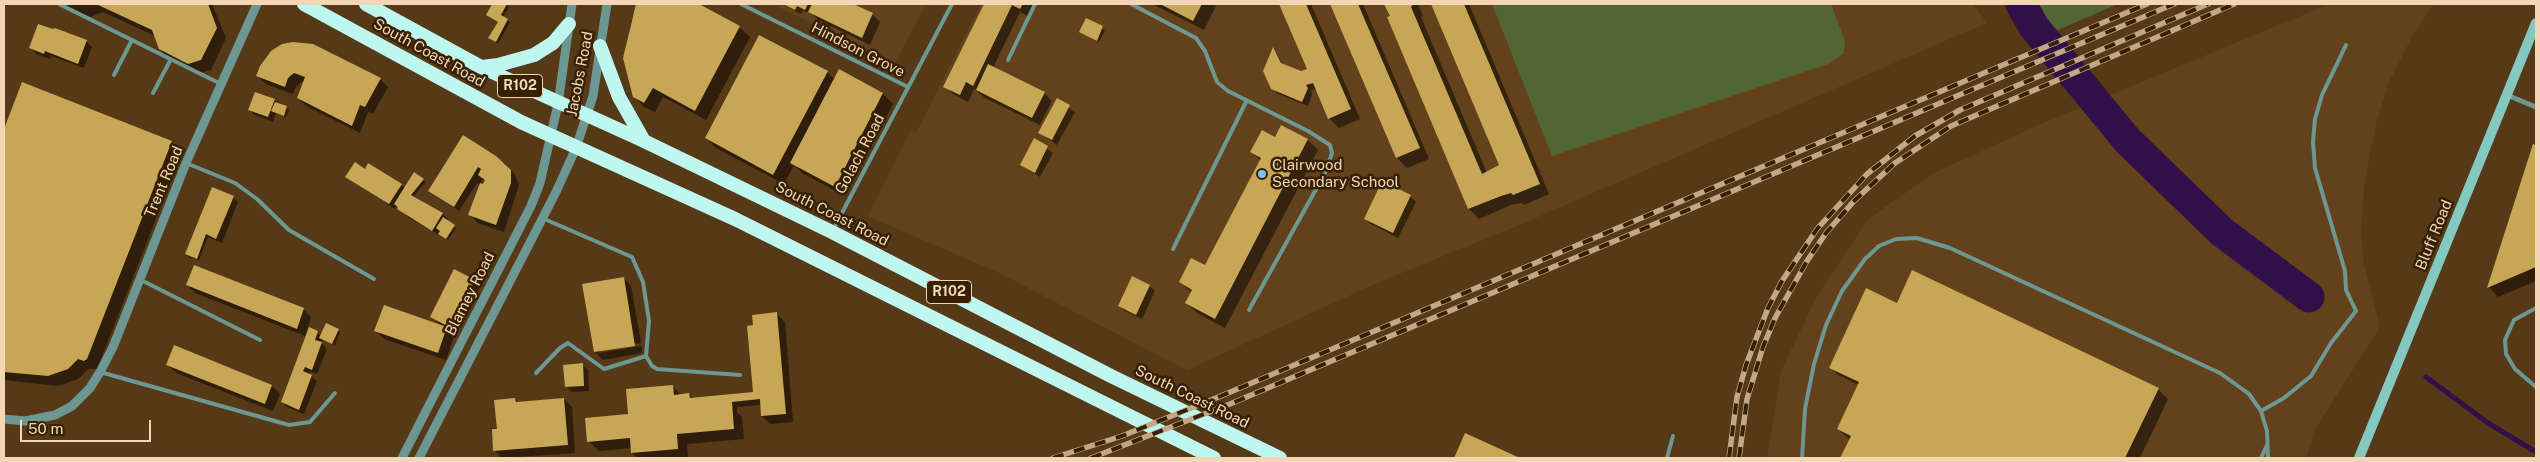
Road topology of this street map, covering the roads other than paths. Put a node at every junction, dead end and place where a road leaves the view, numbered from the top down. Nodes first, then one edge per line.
1 (59, 4) edge
2 (257, 4) edge
3 (304, 4) edge
4 (366, 4) edge
5 (572, 4) edge
6 (607, 4) edge
7 (740, 4) edge
8 (952, 4) edge
9 (1035, 4) edge
10 (1131, 4) edge
11 (2536, 23) edge
12 (569, 24) junction
13 (132, 40) junction
14 (2346, 45) dead end
15 (600, 46) junction
16 (171, 59) junction
17 (1008, 60) dead end
18 (481, 67) junction
19 (114, 75) dead end
20 (223, 85) junction
21 (908, 87) junction
22 (153, 93) dead end
23 (2507, 94) junction
24 (1247, 100) junction
25 (558, 104) junction
26 (2536, 107) edge
27 (588, 116) junction
28 (552, 137) junction
29 (644, 141) junction
30 (576, 148) junction
31 (186, 162) junction
32 (542, 218) junction
33 (832, 232) junction
34 (1173, 249) dead end
35 (139, 279) junction
36 (374, 279) dead end
37 (2536, 308) edge
38 (1249, 310) dead end
39 (260, 340) dead end
40 (646, 356) junction
41 (100, 372) junction
42 (536, 373) dead end
43 (740, 375) dead end
44 (2536, 387) edge
45 (335, 393) dead end
46 (2261, 410) junction
47 (5, 421) edge
48 (1673, 436) dead end
49 (2268, 443) junction
50 (402, 458) edge
51 (419, 458) edge
52 (1214, 458) edge
53 (1280, 458) edge
54 (1667, 458) edge
55 (1802, 458) edge
56 (2261, 458) edge
57 (2268, 458) edge
58 (2359, 458) edge

1 - 13 lane
2 - 20 street, Trent Road
3 - 28 highway, South Coast Road / R102
4 - 18 highway, South Coast Road / R102
5 - 12 street, Jacobs Road
6 - 15 street, Jacobs Road
7 - 21 lane, Hindson Grove
8 - 21 lane, Hindson Grove
9 - 17 lane
10 - 24 lane
11 - 23 main road, Bluff Road
12 - 18 highway
12 - 25 street, Jacobs Road
13 - 16 lane
13 - 19 lane
14 - 46 lane
15 - 27 street, Jacobs Road
15 - 29 highway
16 - 20 lane
16 - 22 lane
18 - 25 highway, South Coast Road / R102
20 - 31 street, Trent Road
21 - 33 lane, Golach Road
23 - 26 street
23 - 58 main road, Bluff Road
24 - 34 lane
24 - 38 lane
25 - 27 highway, South Coast Road / R102
25 - 28 street, Jacobs Road
27 - 29 highway, South Coast Road / R102
27 - 30 street, Jacobs Road
28 - 30 highway, South Coast Road / R102
28 - 50 street, Blamey Road
29 - 33 highway, South Coast Road / R102
30 - 32 street, Blamey Road
30 - 52 highway, South Coast Road / R102
31 - 35 street, Trent Road
31 - 36 lane
32 - 40 lane
32 - 51 street, Blamey Road
33 - 53 highway, South Coast Road / R102
35 - 39 lane
35 - 41 street, Trent Road
37 - 44 lane
40 - 42 lane
40 - 43 lane
41 - 45 lane
41 - 47 street, Trent Road
46 - 49 lane
46 - 55 lane
48 - 54 lane
49 - 56 lane
49 - 57 lane

